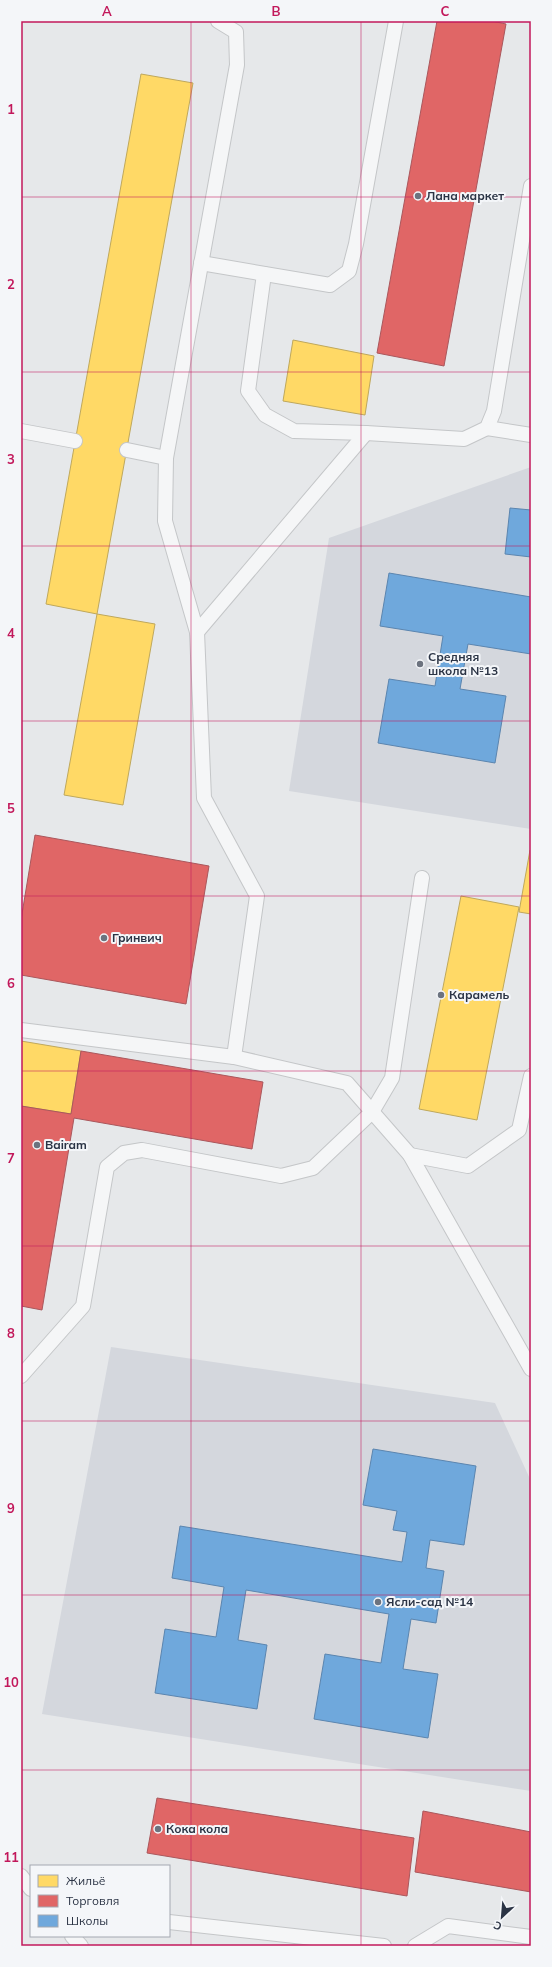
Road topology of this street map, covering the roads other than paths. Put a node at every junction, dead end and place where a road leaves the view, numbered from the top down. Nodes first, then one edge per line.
1 (218, 21) edge
2 (396, 21) edge
3 (531, 186) edge
4 (201, 263) junction
5 (264, 274) junction
6 (488, 428) junction
7 (21, 430) edge
8 (366, 432) junction
9 (531, 435) edge
10 (75, 441) dead end
11 (127, 450) dead end
12 (166, 458) junction
13 (197, 632) junction
14 (422, 878) dead end
15 (21, 1030) edge
16 (234, 1057) junction
17 (531, 1076) edge
18 (372, 1112) junction
19 (410, 1155) junction
20 (531, 1369) edge
21 (21, 1376) edge
22 (21, 1876) edge
23 (30, 1888) edge
24 (170, 1922) edge
25 (73, 1937) edge
26 (531, 1937) edge
27 (81, 1946) edge
28 (384, 1946) edge
29 (415, 1946) edge

1 - 4 lane
2 - 5 lane
3 - 6 lane
4 - 5 lane
4 - 12 lane
5 - 8 lane
6 - 8 lane
6 - 9 lane
7 - 10 lane
8 - 13 lane
11 - 12 lane
12 - 13 lane
13 - 16 lane
14 - 18 lane
15 - 16 lane
16 - 18 lane
17 - 19 lane
18 - 19 lane
18 - 21 lane
19 - 20 lane
22 - 23 lane
24 - 28 lane
25 - 27 lane
26 - 29 lane

